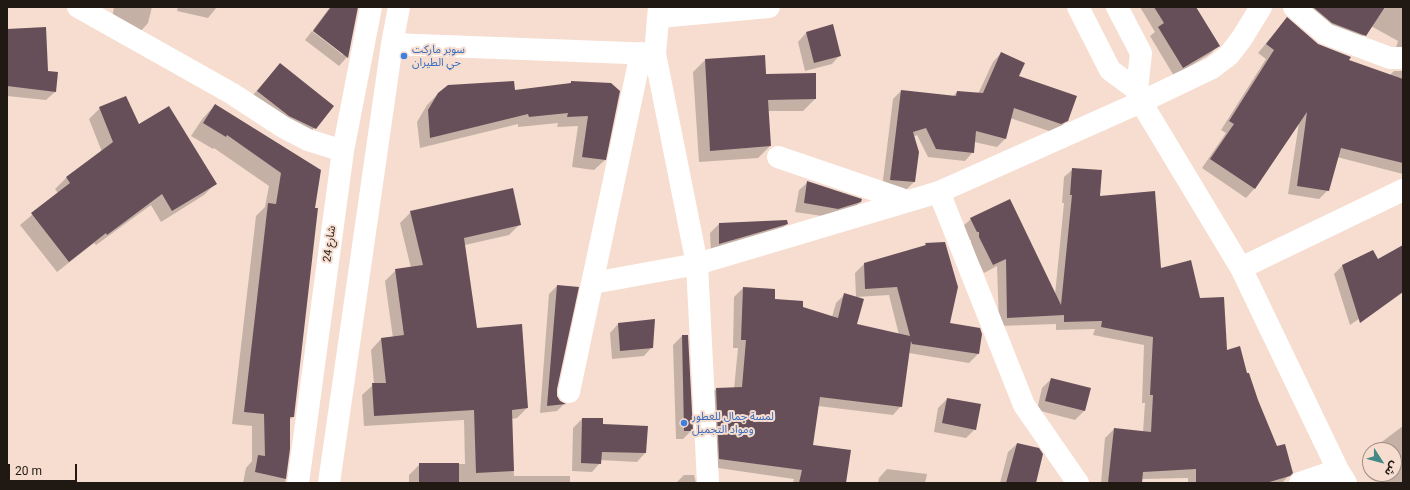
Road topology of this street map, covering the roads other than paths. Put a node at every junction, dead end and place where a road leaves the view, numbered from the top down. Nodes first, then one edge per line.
1 (78, 7) edge
2 (371, 7) edge
3 (399, 7) edge
4 (769, 7) edge
5 (1078, 7) edge
6 (1117, 7) edge
7 (1261, 7) edge
8 (1294, 7) edge
9 (659, 12) edge
10 (392, 44) junction
11 (648, 54) junction
12 (1403, 58) edge
13 (1139, 96) junction
14 (343, 152) junction
15 (778, 157) dead end
16 (1403, 190) edge
17 (939, 192) junction
18 (907, 201) junction
19 (697, 264) junction
20 (1241, 268) junction
21 (593, 283) junction
22 (569, 392) dead end
23 (1342, 477) edge
24 (298, 483) edge
25 (329, 483) edge
26 (708, 483) edge
27 (1078, 483) edge
28 (1300, 483) edge

1 - 14 street
2 - 14 street, شارع 24
3 - 10 street
4 - 9 street
5 - 13 street
6 - 13 street
7 - 13 street
8 - 12 street
9 - 11 street
10 - 11 street
10 - 25 street
11 - 19 street
11 - 21 street
13 - 17 street
13 - 20 street
14 - 24 street, شارع 24
15 - 18 street
16 - 20 street
17 - 18 street
17 - 27 street
18 - 19 street
19 - 21 street
19 - 26 street
20 - 23 street
21 - 22 street
23 - 28 street

